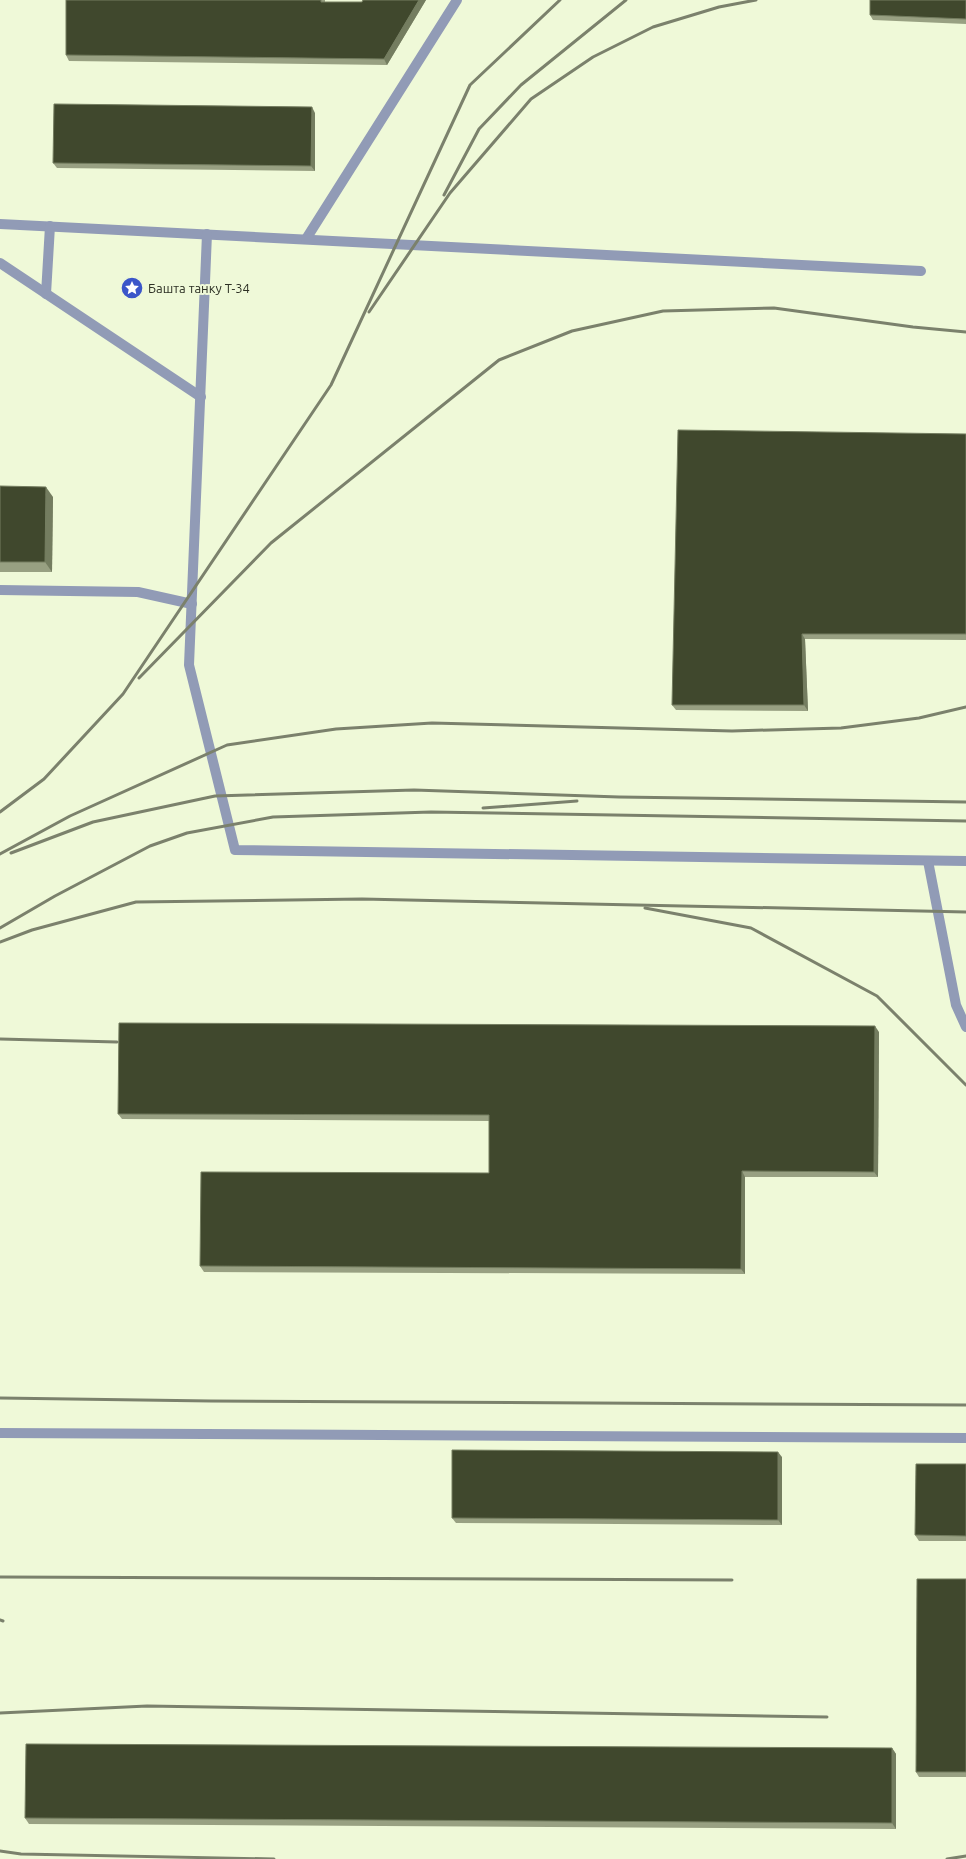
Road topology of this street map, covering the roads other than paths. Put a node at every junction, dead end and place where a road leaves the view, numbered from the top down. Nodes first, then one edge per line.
1 (457, 0) edge
2 (0, 224) edge
3 (50, 226) junction
4 (208, 234) junction
5 (306, 239) junction
6 (0, 263) edge
7 (921, 271) dead end
8 (46, 294) junction
9 (200, 398) junction
10 (0, 590) edge
11 (192, 604) junction
12 (928, 861) junction
13 (966, 862) edge
14 (966, 1027) edge
15 (0, 1433) edge
16 (966, 1438) edge

1 - 5 lane
2 - 3 lane
3 - 4 lane
3 - 8 lane
4 - 5 lane
4 - 9 lane
5 - 7 lane
6 - 8 lane
8 - 9 lane
9 - 11 lane
10 - 11 lane
11 - 12 lane
12 - 13 lane
12 - 14 lane
15 - 16 lane

